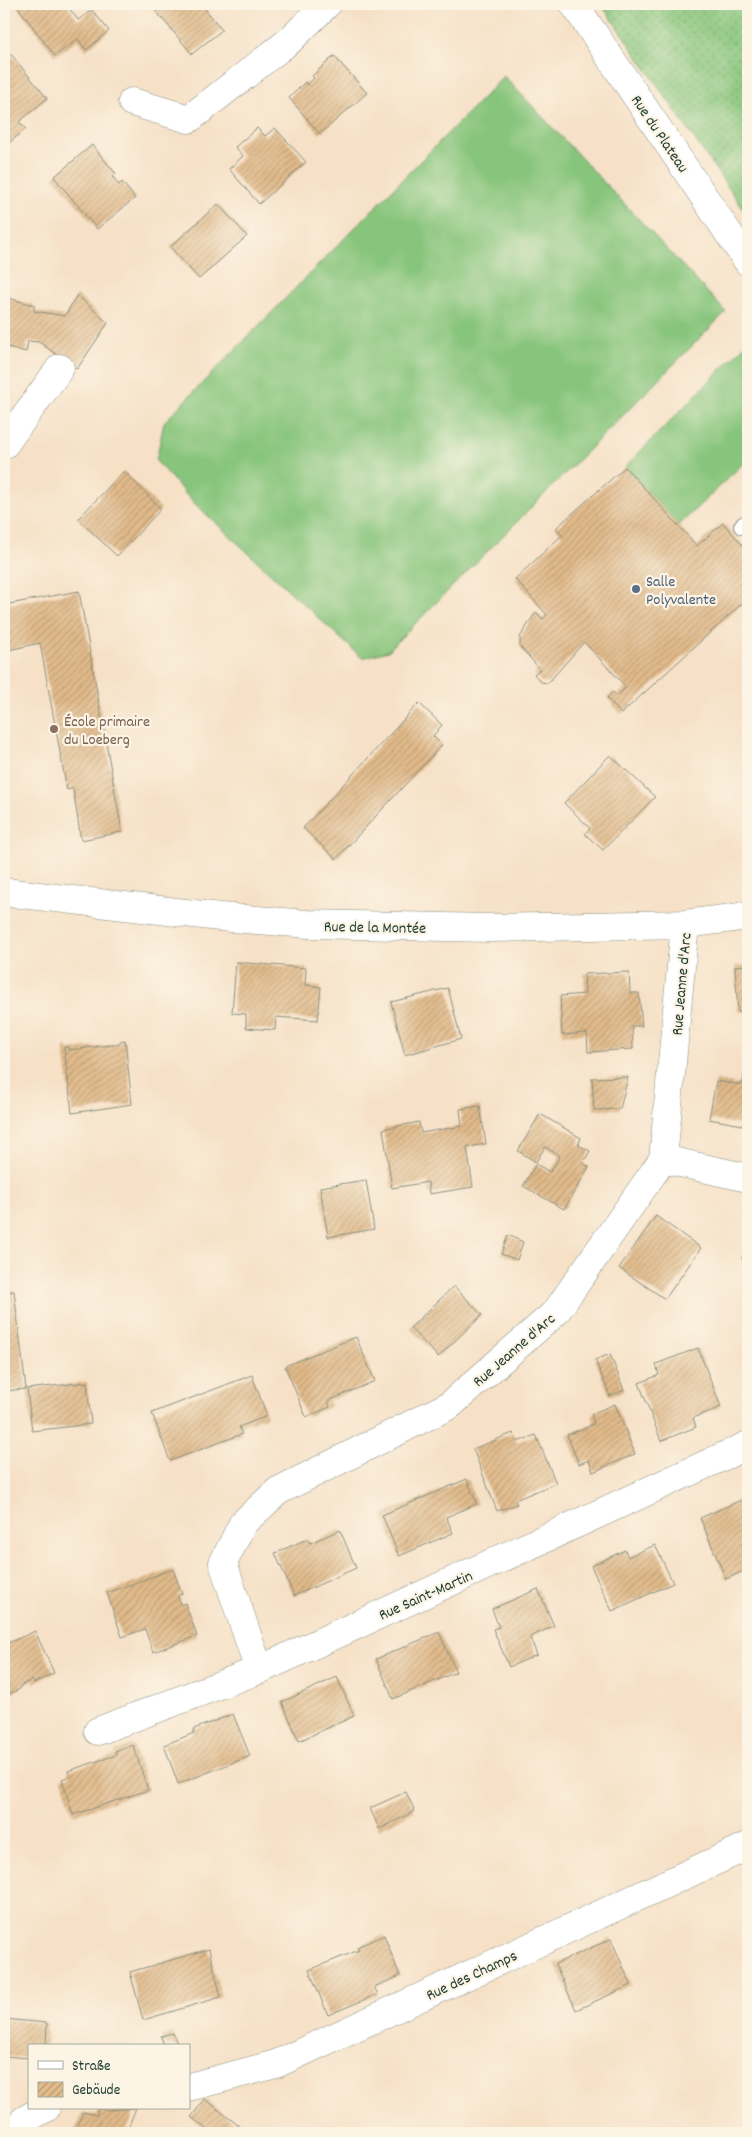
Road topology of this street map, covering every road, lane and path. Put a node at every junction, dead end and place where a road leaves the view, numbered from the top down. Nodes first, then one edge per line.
1 (327, 4) edge
2 (574, 4) edge
3 (132, 102) dead end
4 (748, 262) edge
5 (60, 368) dead end
6 (4, 445) edge
7 (4, 892) edge
8 (748, 916) edge
9 (685, 924) junction
10 (663, 1159) junction
11 (748, 1178) edge
12 (748, 1445) edge
13 (259, 1670) junction
14 (98, 1731) dead end
15 (748, 1846) edge
16 (190, 2087) edge
17 (42, 2110) edge
18 (15, 2133) edge

1 - 3 street
2 - 4 street, Rue du Plateau
5 - 6 street
7 - 9 street, Rue de la Montée
8 - 9 street, Rue de la Montée
9 - 10 street, Rue Jeanne d'Arc
10 - 11 street
10 - 13 street, Rue Jeanne d'Arc
12 - 13 street, Rue Saint-Martin
13 - 14 street, Rue Saint-Martin
15 - 16 street, Rue des Champs
17 - 18 street

